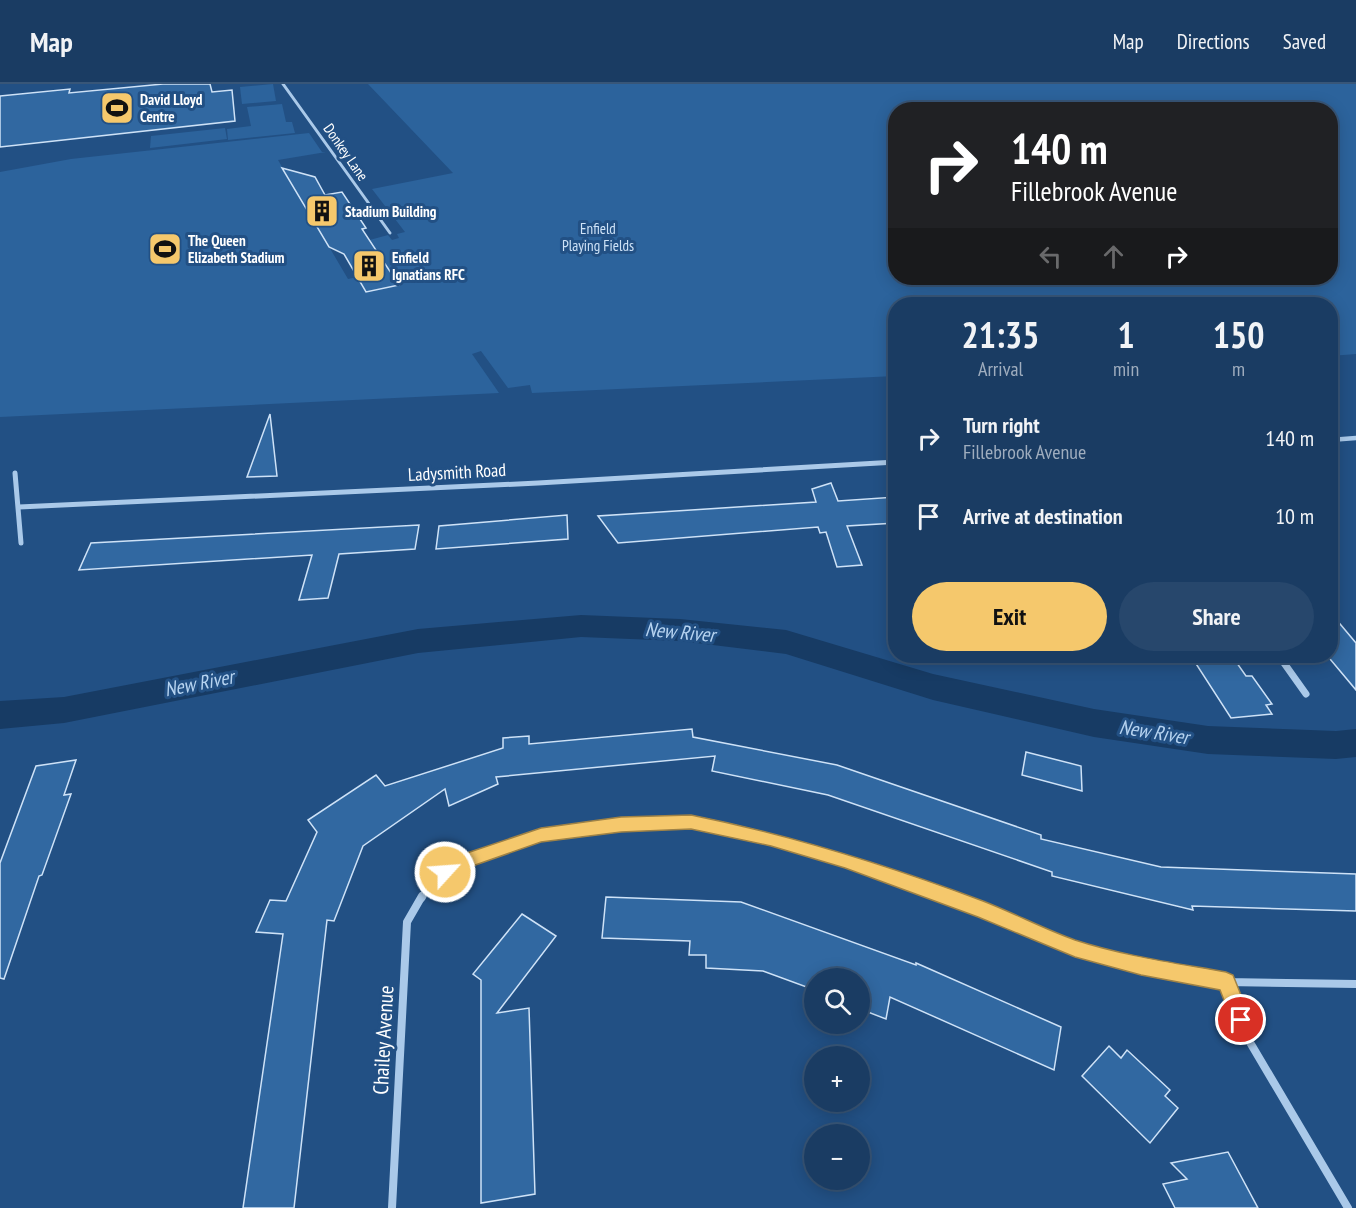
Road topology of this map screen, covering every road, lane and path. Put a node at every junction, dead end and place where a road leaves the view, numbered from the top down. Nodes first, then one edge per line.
1 (283, 84) edge
2 (390, 233) dead end
3 (1356, 438) edge
4 (1338, 439) edge
5 (888, 462) edge
6 (15, 473) dead end
7 (19, 507) junction
8 (21, 543) dead end
9 (1284, 663) edge
10 (1306, 694) dead end
11 (1226, 982) junction
12 (1356, 984) edge
13 (392, 1208) edge
14 (1348, 1208) edge

1 - 2 street, Donkey Lane
3 - 4 street
5 - 7 street, Ladysmith Road
6 - 7 street
7 - 8 street
9 - 10 street
11 - 12 street
11 - 13 street, Chailey Avenue
11 - 14 street

